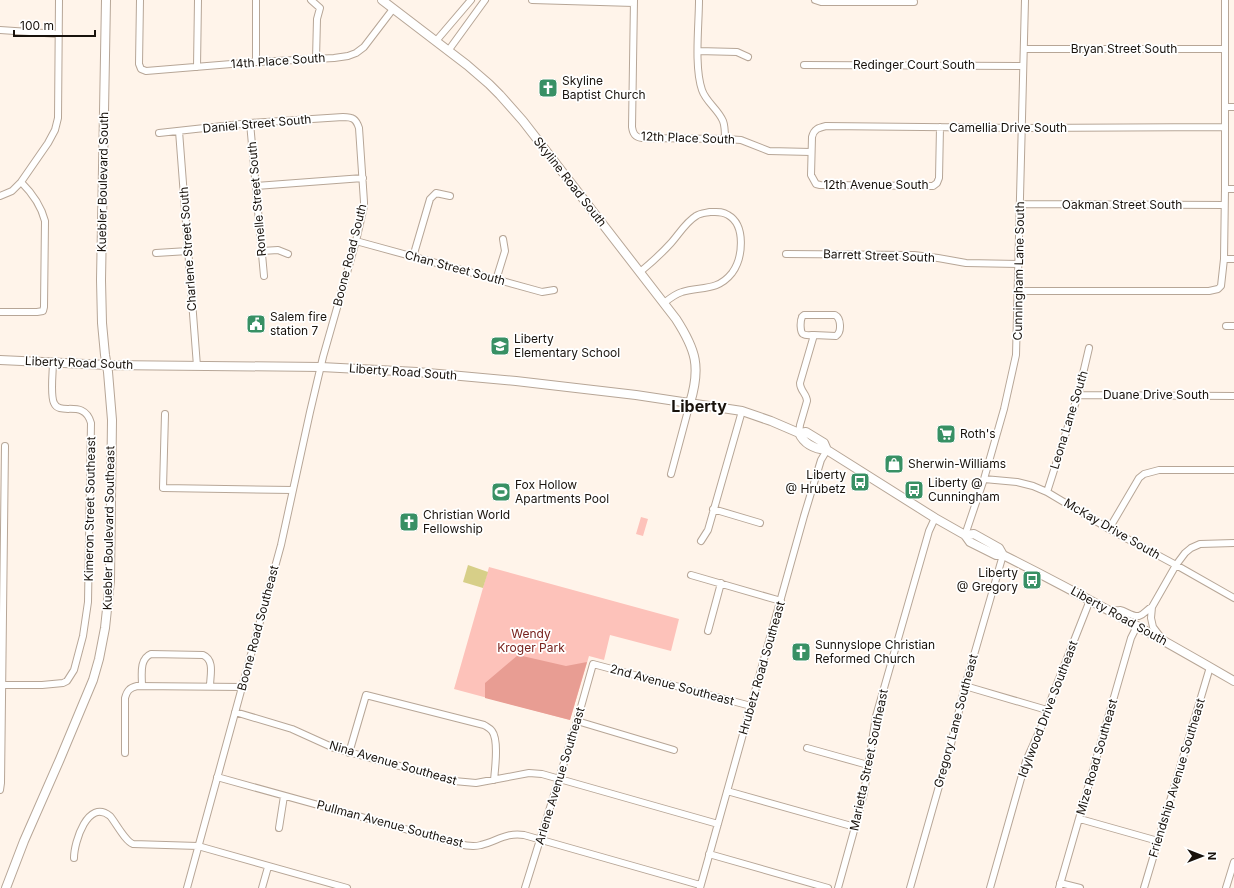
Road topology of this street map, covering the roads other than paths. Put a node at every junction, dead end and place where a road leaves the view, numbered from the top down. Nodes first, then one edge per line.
1 (59, 0) edge
2 (106, 0) edge
3 (140, 0) edge
4 (198, 0) edge
5 (256, 0) edge
6 (311, 0) edge
7 (382, 0) edge
8 (471, 0) edge
9 (485, 0) edge
10 (532, 0) edge
11 (699, 0) edge
12 (815, 0) edge
13 (1025, 0) edge
14 (1225, 0) edge
15 (634, 1) edge
16 (874, 1) edge
17 (914, 2) dead end
18 (394, 9) junction
19 (0, 30) edge
20 (59, 34) junction
21 (436, 41) junction
22 (1024, 49) junction
23 (1225, 49) junction
24 (448, 50) junction
25 (698, 51) junction
26 (748, 57) dead end
27 (316, 59) junction
28 (256, 62) junction
29 (804, 65) dead end
30 (1023, 66) junction
31 (197, 67) junction
32 (1225, 107) junction
33 (1234, 107) edge
34 (354, 118) joint
35 (250, 123) junction
36 (940, 127) junction
37 (1225, 127) junction
38 (1022, 128) junction
39 (179, 131) junction
40 (159, 133) dead end
41 (725, 139) junction
42 (811, 152) junction
43 (363, 178) junction
44 (21, 182) junction
45 (256, 186) junction
46 (1225, 189) junction
47 (1234, 189) edge
48 (0, 196) edge
49 (450, 196) dead end
50 (1020, 204) junction
51 (1224, 205) junction
52 (503, 239) dead end
53 (356, 241) junction
54 (188, 251) junction
55 (262, 251) junction
56 (156, 252) dead end
57 (288, 254) dead end
58 (786, 254) dead end
59 (413, 257) junction
60 (1224, 259) junction
61 (1234, 259) edge
62 (1019, 264) junction
63 (640, 272) junction
64 (264, 276) dead end
65 (496, 280) junction
66 (554, 290) dead end
67 (1018, 291) junction
68 (664, 303) junction
69 (0, 312) edge
70 (1226, 326) dead end
71 (1234, 326) edge
72 (814, 335) junction
73 (1089, 348) dead end
74 (0, 360) edge
75 (53, 362) junction
76 (106, 365) junction
77 (197, 366) junction
78 (321, 367) junction
79 (1078, 395) junction
80 (1234, 396) edge
81 (690, 403) junction
82 (742, 412) junction
83 (165, 414) dead end
84 (799, 433) junction
85 (4, 446) dead end
86 (827, 450) junction
87 (1234, 470) edge
88 (671, 474) dead end
89 (984, 479) junction
90 (293, 490) junction
91 (1047, 492) junction
92 (713, 510) junction
93 (935, 518) junction
94 (760, 523) dead end
95 (1109, 529) junction
96 (2, 531) edge
97 (965, 535) junction
98 (701, 541) dead end
99 (1234, 543) edge
100 (1003, 555) junction
101 (1176, 565) junction
102 (691, 575) dead end
103 (721, 583) junction
104 (1234, 598) edge
105 (1090, 600) junction
106 (781, 601) junction
107 (1152, 607) junction
108 (1109, 611) junction
109 (1137, 626) junction
110 (708, 631) dead end
111 (1163, 640) junction
112 (593, 664) joint
113 (1210, 667) junction
114 (1234, 681) edge
115 (1, 685) edge
116 (142, 686) junction
117 (210, 686) junction
118 (965, 686) junction
119 (242, 687) junction
120 (751, 706) junction
121 (1047, 710) junction
122 (235, 712) junction
123 (577, 721) junction
124 (807, 748) dead end
125 (674, 750) dead end
126 (125, 753) dead end
127 (350, 753) junction
128 (868, 765) junction
129 (217, 777) junction
130 (559, 779) junction
131 (494, 780) junction
132 (0, 790) edge
133 (727, 791) junction
134 (284, 796) junction
135 (1080, 819) junction
136 (718, 824) junction
137 (855, 827) junction
138 (279, 828) dead end
139 (541, 839) junction
140 (1158, 841) junction
141 (198, 846) junction
142 (710, 854) junction
143 (74, 858) dead end
144 (1234, 862) edge
145 (268, 867) junction
146 (1229, 884) edge
147 (1059, 885) edge
148 (700, 887) edge
149 (6, 888) edge
150 (187, 888) edge
151 (262, 888) edge
152 (347, 888) edge
153 (525, 888) edge
154 (828, 888) edge
155 (838, 888) edge
156 (910, 888) edge
157 (990, 888) edge
158 (1080, 888) edge
159 (1144, 888) edge

1 - 20 street
2 - 76 main road, Kuebler Boulevard South
3 - 31 street, 14th Place South
4 - 31 street
5 - 28 street
6 - 27 street
7 - 18 main road, Skyline Road South
8 - 21 street
9 - 24 street
10 - 15 street
11 - 25 street
12 - 16 street
13 - 22 street, Cunningham Lane South
14 - 23 street
15 - 41 street, 12th Place South
16 - 17 street
18 - 21 main road, Skyline Road South
18 - 27 street, 14th Place South
19 - 20 street
20 - 44 street
21 - 24 main road, Skyline Road South
22 - 23 street, Bryan Street South
22 - 30 street, Cunningham Lane South
23 - 32 street
24 - 63 main road, Skyline Road South
25 - 26 street
25 - 41 street
27 - 28 street, 14th Place South
28 - 31 street, 14th Place South
29 - 30 street, Redinger Court South
30 - 38 street, Cunningham Lane South
32 - 33 street
32 - 37 street
34 - 35 street, Daniel Street South
34 - 43 street, Boone Road South
35 - 39 street, Daniel Street South
35 - 45 street, Ronelle Street South
36 - 38 street, Camellia Drive South
36 - 42 street, Camellia Drive South
36 - 42 street, 12th Avenue South
37 - 38 street, Camellia Drive South
37 - 46 street
38 - 50 street, Cunningham Lane South
39 - 40 street, Daniel Street South
39 - 54 street, Charlene Street South
41 - 42 street, 12th Place South
43 - 45 street
43 - 53 street, Boone Road South
44 - 48 street
44 - 69 street
45 - 55 street, Ronelle Street South
46 - 47 street
46 - 51 street
49 - 59 street
50 - 51 street, Oakman Street South
50 - 62 street, Cunningham Lane South
51 - 60 street
52 - 65 street
53 - 59 street, Chan Street South
53 - 78 street, Boone Road South
54 - 56 street
54 - 77 street, Charlene Street South
55 - 57 street
55 - 64 street, Ronelle Street South
58 - 62 street, Barrett Street South
59 - 65 street, Chan Street South
60 - 61 street
60 - 67 street
62 - 67 street, Cunningham Lane South
63 - 68 main road, Skyline Road South
63 - 68 street
65 - 66 street, Chan Street South
67 - 89 street, Cunningham Lane South
68 - 81 main road, Skyline Road South
70 - 71 street
72 - 72 street
72 - 84 street
73 - 79 street, Leona Lane South
74 - 75 main road, Liberty Road South
75 - 76 main road, Liberty Road South
75 - 115 street, Kimeron Street Southeast
76 - 77 main road, Liberty Road South
76 - 149 main road, Kuebler Boulevard Southeast
77 - 78 main road, Liberty Road South
78 - 81 main road, Liberty Road South
78 - 90 street, Boone Road Southeast
79 - 80 street, Duane Drive South
79 - 91 street, Leona Lane South
81 - 82 main road, Liberty Road South
81 - 88 street
82 - 84 main road, Liberty Road South
82 - 92 street
83 - 90 street
84 - 86 main road, Liberty Road South
85 - 96 street
86 - 93 main road, Liberty Road South
86 - 106 street, Hrubetz Road Southeast
87 - 95 street
89 - 91 street, McKay Drive South
89 - 97 street, Cunningham Lane South
90 - 119 street, Boone Road Southeast
91 - 95 street, McKay Drive South
92 - 94 street
92 - 98 street
93 - 97 main road, Liberty Road South
93 - 128 street, Marietta Street Southeast
95 - 101 street, McKay Drive South
96 - 115 street
97 - 100 main road, Liberty Road South
99 - 101 street
100 - 105 main road, Liberty Road South
100 - 118 street, Gregory Lane Southeast
101 - 104 street, McKay Drive South
101 - 107 street
102 - 103 street
103 - 106 street
103 - 110 street
105 - 108 main road, Liberty Road South
105 - 121 street, Idylwood Drive Southeast
106 - 120 street, Hrubetz Road Southeast
107 - 108 street
107 - 111 street
108 - 109 main road, Liberty Road South
109 - 111 main road, Liberty Road South
109 - 135 street, Mize Road Southeast
111 - 113 main road, Liberty Road South
112 - 120 street, 2nd Avenue Southeast
112 - 123 street, Arlene Avenue Southeast
113 - 114 main road, Liberty Road South
113 - 140 street, Friendship Avenue Southeast
115 - 132 street
116 - 117 street
116 - 117 street
116 - 126 street
117 - 119 street
118 - 121 street
118 - 156 street, Gregory Lane Southeast
119 - 122 street, Boone Road Southeast
120 - 133 street, Hrubetz Road Southeast
121 - 157 street, Idylwood Drive Southeast
122 - 127 street, Nina Avenue Southeast
122 - 129 street, Boone Road Southeast
123 - 125 street
123 - 130 street, Arlene Avenue Southeast
124 - 128 street
127 - 131 street, Nina Avenue Southeast
127 - 131 street
128 - 137 street, Marietta Street Southeast
129 - 134 street, Pullman Avenue Southeast
129 - 141 street, Boone Road Southeast
130 - 131 street, Nina Avenue Southeast
130 - 136 street, Nina Avenue Southeast
130 - 139 street, Arlene Avenue Southeast
133 - 136 street, Hrubetz Road Southeast
133 - 137 street
134 - 138 street
134 - 139 street, Pullman Avenue Southeast
135 - 140 street
135 - 147 street, Mize Road Southeast
136 - 142 street, Hrubetz Road Southeast
137 - 155 street, Marietta Street Southeast
139 - 148 street, Pullman Avenue Southeast
139 - 153 street, Arlene Avenue Southeast
140 - 159 street, Friendship Avenue Southeast
141 - 143 street
141 - 145 street
141 - 150 street, Boone Road Southeast
142 - 148 street, Hrubetz Road Southeast
142 - 154 street
144 - 146 street
145 - 151 street
145 - 152 street
147 - 158 street

